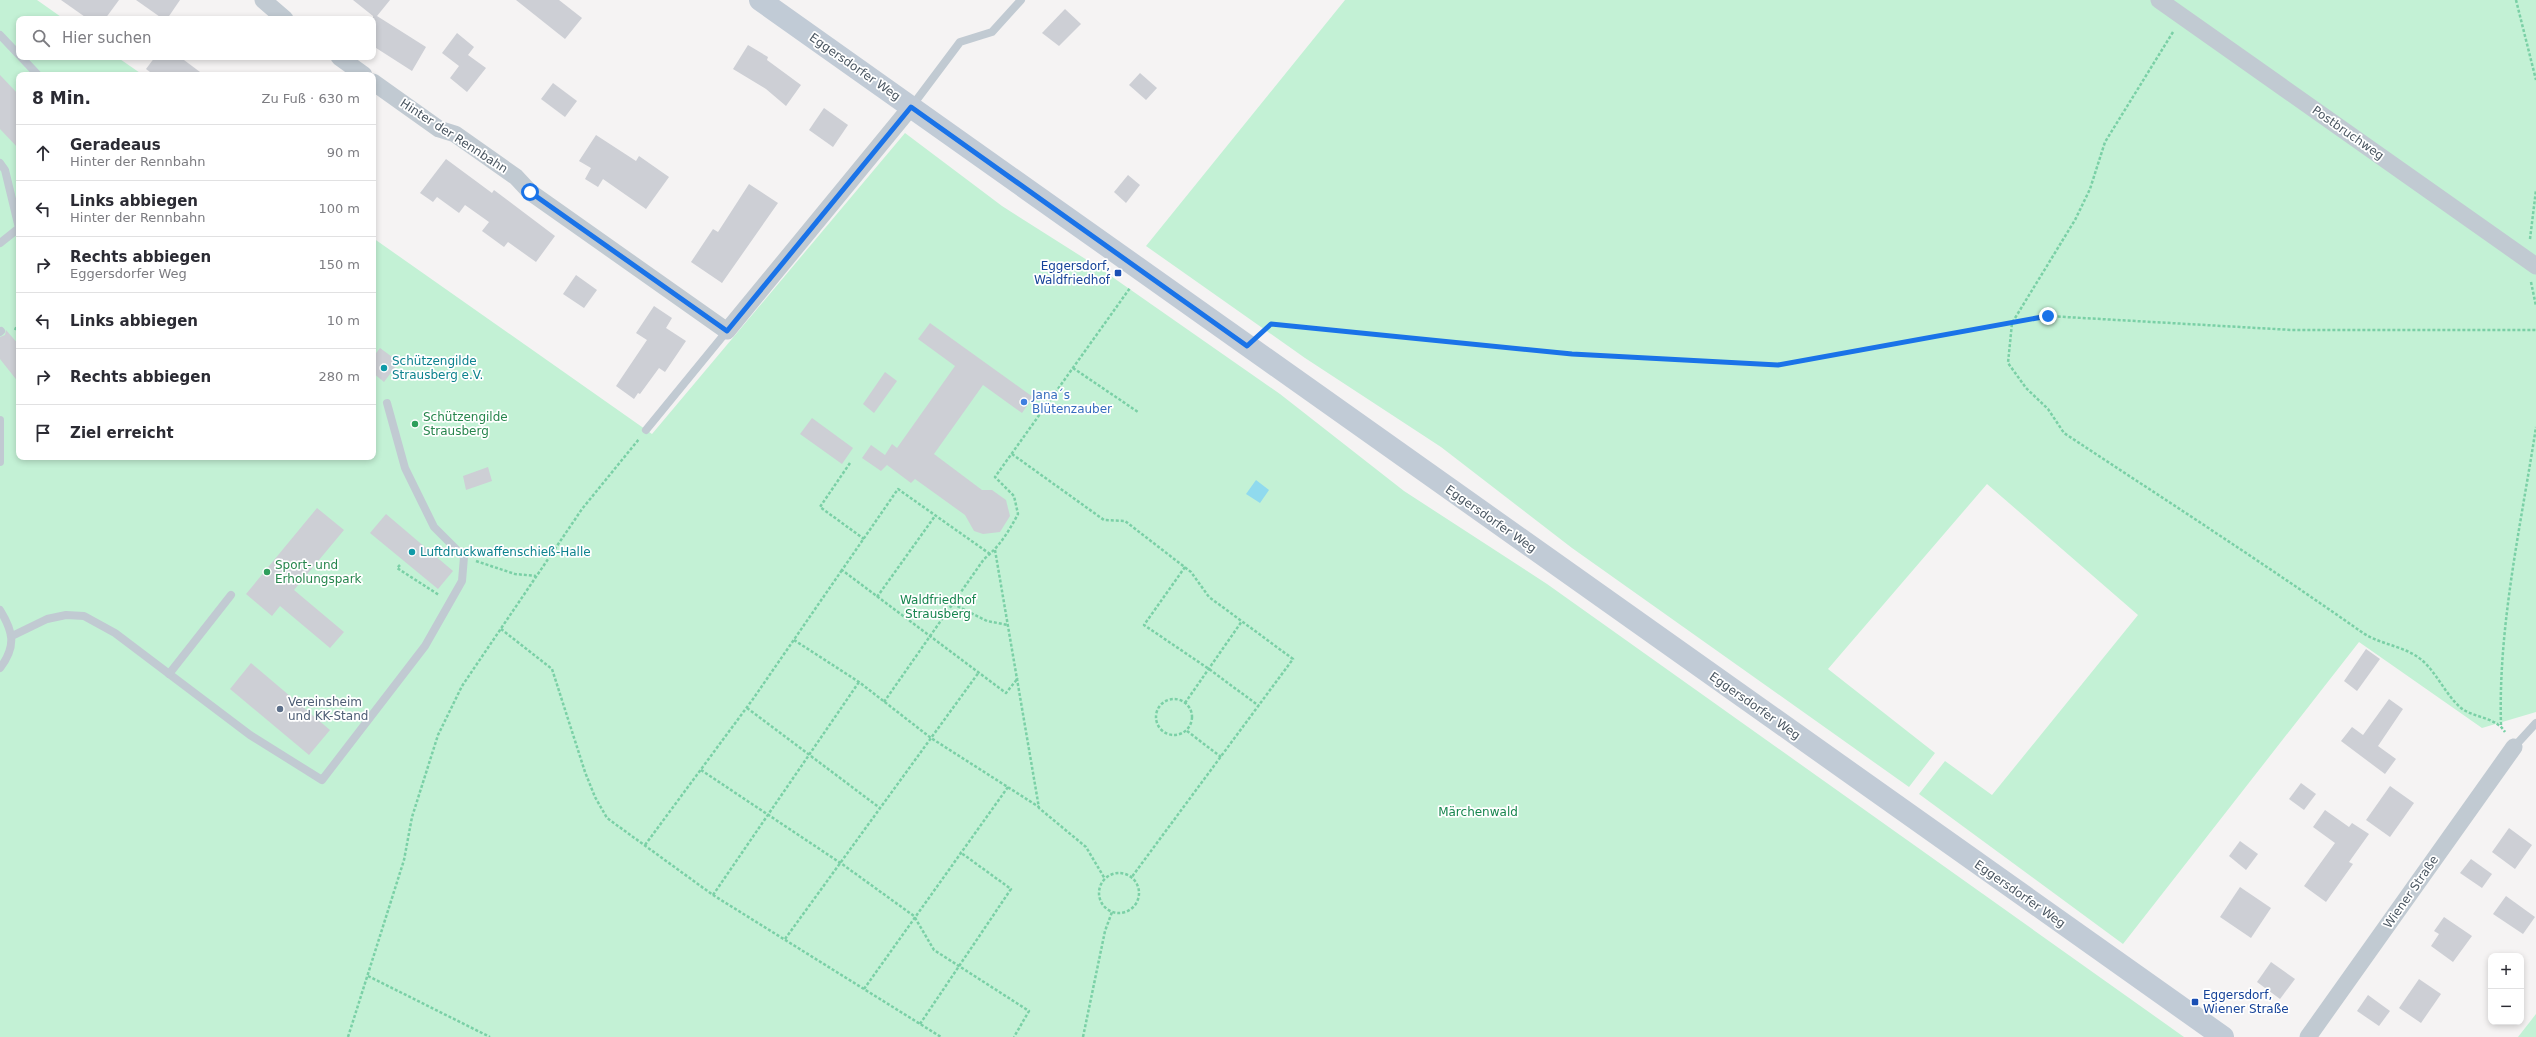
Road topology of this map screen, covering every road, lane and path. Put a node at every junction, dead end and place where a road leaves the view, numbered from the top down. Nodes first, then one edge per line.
1 (263, 0) edge
2 (1021, 0) edge
3 (2159, 0) edge
4 (2516, 0) edge
5 (768, 2) edge
6 (282, 16) edge
7 (2182, 16) junction
8 (0, 35) edge
9 (16, 52) edge
10 (24, 60) edge
11 (343, 60) edge
12 (35, 72) edge
13 (360, 72) edge
14 (2536, 80) edge
15 (376, 84) edge
16 (911, 107) junction
17 (0, 163) edge
18 (16, 215) edge
19 (16, 230) edge
20 (0, 243) edge
21 (2536, 266) edge
22 (1132, 286) dead end
23 (2012, 323) junction
24 (2536, 330) edge
25 (727, 331) junction
26 (1247, 346) junction
27 (1072, 368) junction
28 (387, 403) dead end
29 (1138, 412) dead end
30 (0, 420) edge
31 (2536, 427) edge
32 (646, 430) joint
33 (1012, 454) junction
34 (0, 462) edge
35 (850, 463) dead end
36 (935, 516) junction
37 (864, 539) junction
38 (995, 550) junction
39 (990, 554) junction
40 (464, 557) junction
41 (400, 565) dead end
42 (1185, 567) junction
43 (842, 570) junction
44 (536, 576) junction
45 (231, 595) dead end
46 (877, 597) junction
47 (452, 600) junction
48 (953, 604) junction
49 (0, 610) edge
50 (1242, 622) junction
51 (1008, 625) junction
52 (501, 629) junction
53 (12, 636) junction
54 (930, 636) junction
55 (794, 639) junction
56 (0, 668) edge
57 (1209, 669) junction
58 (979, 672) junction
59 (169, 674) junction
60 (1018, 678) junction
61 (859, 682) junction
62 (884, 702) junction
63 (1185, 703) junction
64 (1259, 706) junction
65 (747, 708) junction
66 (2536, 723) edge
67 (2501, 726) junction
68 (1187, 731) junction
69 (931, 738) junction
70 (2514, 747) junction
71 (811, 754) junction
72 (1222, 757) junction
73 (702, 770) junction
74 (1008, 788) junction
75 (880, 808) junction
76 (1040, 808) junction
77 (768, 817) junction
78 (645, 845) junction
79 (960, 852) junction
80 (840, 863) junction
81 (1131, 878) junction
82 (1105, 879) junction
83 (713, 895) junction
84 (1112, 912) junction
85 (914, 916) junction
86 (785, 939) junction
87 (958, 965) junction
88 (368, 976) junction
89 (864, 989) junction
90 (920, 1024) junction
91 (348, 1037) edge
92 (490, 1037) edge
93 (941, 1037) edge
94 (1014, 1037) edge
95 (1083, 1037) edge
96 (2223, 1037) edge
97 (2308, 1037) edge

1 - 6 street
2 - 16 lane
3 - 7 street, Postbruchweg
4 - 14 path
5 - 16 main road, Eggersdorfer Weg
7 - 21 street, Postbruchweg
7 - 23 path
8 - 9 lane
10 - 12 lane
11 - 13 street
15 - 25 street, Hinter der Rennbahn
16 - 25 street
16 - 26 main road, Eggersdorfer Weg
17 - 18 lane
19 - 20 lane
22 - 27 path
23 - 24 path
23 - 26 path
23 - 67 path
25 - 32 lane
26 - 96 main road, Eggersdorfer Weg
27 - 29 path
27 - 33 path
28 - 40 lane
30 - 34 lane
31 - 67 path
32 - 44 path
33 - 38 path
33 - 42 path
35 - 37 path
36 - 37 path
36 - 39 path
36 - 46 path
37 - 43 path
38 - 39 path
38 - 51 path
39 - 48 path
40 - 44 path
40 - 47 lane
41 - 47 path
42 - 50 path
42 - 57 path
43 - 46 path
43 - 55 path
44 - 52 path
45 - 59 lane
46 - 54 path
47 - 59 lane
48 - 51 path
48 - 54 path
49 - 53 lane
50 - 57 path
50 - 64 path
51 - 60 path
52 - 78 path
52 - 88 path
53 - 56 lane
53 - 59 lane
54 - 58 path
54 - 62 path
55 - 61 path
55 - 65 path
57 - 63 path
57 - 64 path
58 - 60 path
58 - 69 path
60 - 76 path
61 - 62 path
61 - 71 path
62 - 69 path
63 - 68 path
63 - 68 path
64 - 72 path
65 - 71 path
65 - 73 path
66 - 70 lane
67 - 70 path
68 - 72 path
69 - 74 path
69 - 75 path
70 - 97 street, Wiener Straße
71 - 75 path
71 - 77 path
72 - 81 path
73 - 77 path
73 - 78 path
74 - 76 path
74 - 79 path
75 - 80 path
76 - 82 path
77 - 80 path
77 - 83 path
78 - 83 path
79 - 85 path
79 - 87 path
80 - 85 path
80 - 86 path
81 - 82 path
81 - 84 path
82 - 84 path
83 - 86 path
84 - 95 path
85 - 87 path
85 - 89 path
86 - 89 path
87 - 90 path
87 - 94 path
88 - 91 path
88 - 92 path
89 - 90 path
90 - 93 path

